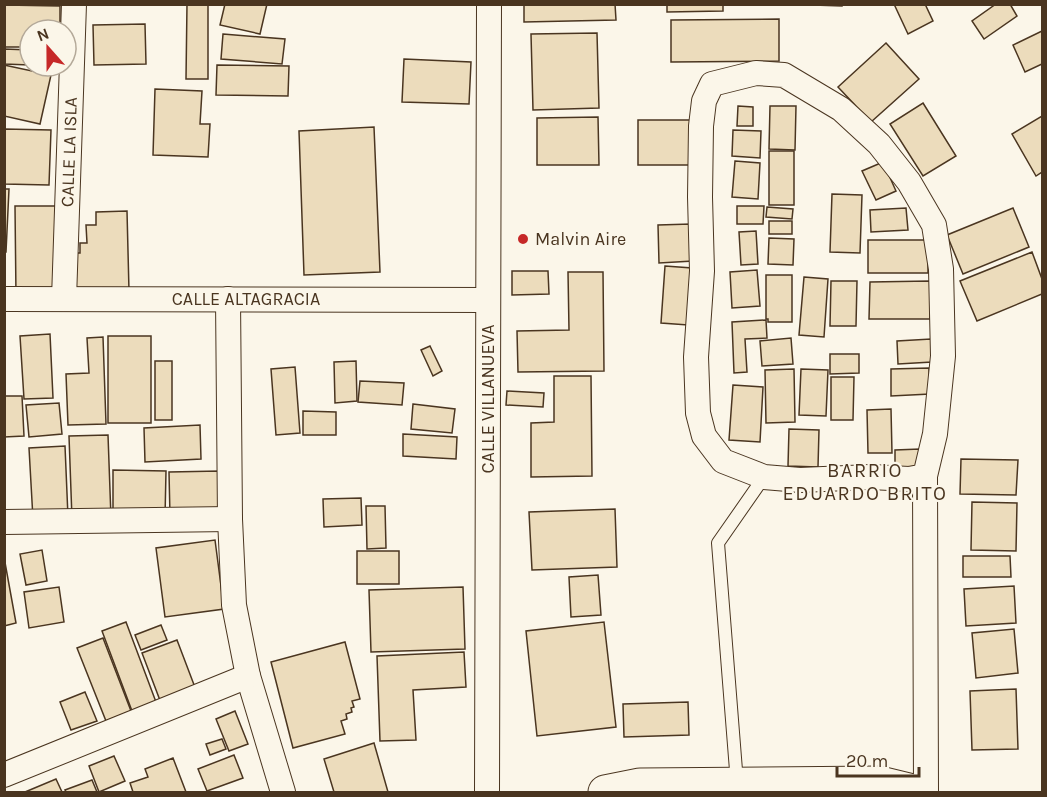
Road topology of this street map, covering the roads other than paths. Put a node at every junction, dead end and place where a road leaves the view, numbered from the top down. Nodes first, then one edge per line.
1 (74, 4) edge
2 (489, 4) edge
3 (4, 299) edge
4 (64, 299) junction
5 (228, 299) junction
6 (488, 300) junction
7 (925, 476) junction
8 (764, 477) junction
9 (230, 519) junction
10 (4, 522) edge
11 (248, 676) junction
12 (4, 775) edge
13 (737, 784) junction
14 (283, 792) edge
15 (486, 792) edge
16 (605, 792) edge
17 (917, 792) edge
18 (926, 792) edge

1 - 4 street, CALLE LA ISLA
2 - 6 street, CALLE VILLANUEVA
3 - 4 street, CALLE ALTAGRACIA
4 - 5 street, CALLE ALTAGRACIA
5 - 6 street, CALLE ALTAGRACIA
5 - 9 street
6 - 15 street, CALLE VILLANUEVA
7 - 8 street
7 - 8 street
7 - 18 street
8 - 13 lane
9 - 10 street
9 - 11 street
11 - 12 street
11 - 14 street
13 - 16 street
13 - 17 street

